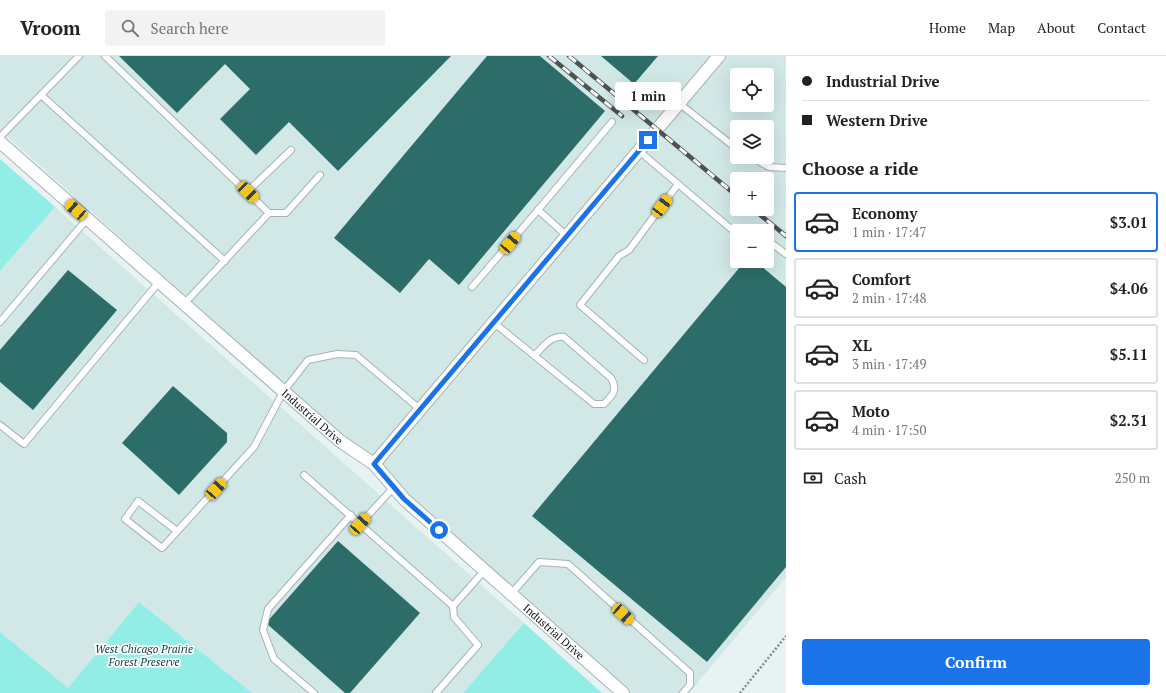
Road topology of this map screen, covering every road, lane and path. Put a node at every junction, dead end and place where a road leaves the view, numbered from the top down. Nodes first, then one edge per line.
1 (79, 56) edge
2 (105, 56) edge
3 (719, 56) edge
4 (41, 95) junction
5 (680, 104) junction
6 (612, 122) dead end
7 (0, 137) edge
8 (0, 142) edge
9 (730, 143) edge
10 (291, 150) dead end
11 (639, 151) junction
12 (764, 164) edge
13 (786, 168) edge
14 (320, 175) dead end
15 (678, 184) junction
16 (248, 192) junction
17 (538, 210) junction
18 (269, 213) junction
19 (87, 219) junction
20 (730, 228) edge
21 (567, 236) junction
22 (774, 245) edge
23 (786, 254) edge
24 (225, 261) junction
25 (159, 282) junction
26 (472, 286) dead end
27 (184, 304) junction
28 (0, 322) edge
29 (494, 323) junction
30 (536, 355) junction
31 (644, 360) dead end
32 (283, 392) junction
33 (421, 410) junction
34 (0, 425) edge
35 (374, 464) junction
36 (304, 475) dead end
37 (394, 487) junction
38 (350, 515) junction
39 (360, 524) junction
40 (177, 531) junction
41 (485, 570) junction
42 (511, 594) junction
43 (453, 606) junction
44 (786, 636) edge
45 (314, 693) edge
46 (436, 693) edge
47 (623, 693) edge
48 (683, 693) edge
49 (740, 693) edge

1 - 4 lane
2 - 16 lane
3 - 5 street
4 - 7 lane
4 - 24 lane
5 - 9 lane
5 - 11 street
6 - 17 lane
8 - 19 street, Industrial Drive
10 - 16 lane
11 - 15 lane
11 - 21 street
12 - 13 lane
14 - 18 lane
15 - 20 lane
15 - 31 lane
16 - 18 lane
17 - 21 lane
17 - 26 lane
18 - 24 lane
19 - 25 street, Industrial Drive
19 - 28 lane
21 - 29 street
22 - 23 lane
24 - 27 lane
25 - 27 street, Industrial Drive
25 - 34 lane
27 - 32 street, Industrial Drive
29 - 30 lane
29 - 33 street
30 - 30 lane
32 - 33 lane
32 - 35 street, Industrial Drive
32 - 40 lane
33 - 35 street
35 - 37 street, Industrial Drive
36 - 38 lane
37 - 39 lane
37 - 41 street, Industrial Drive
38 - 39 lane
38 - 45 lane
39 - 43 lane
40 - 40 lane
41 - 42 street, Industrial Drive
41 - 43 lane
42 - 47 street, Industrial Drive
42 - 48 lane
43 - 46 lane
44 - 49 path

